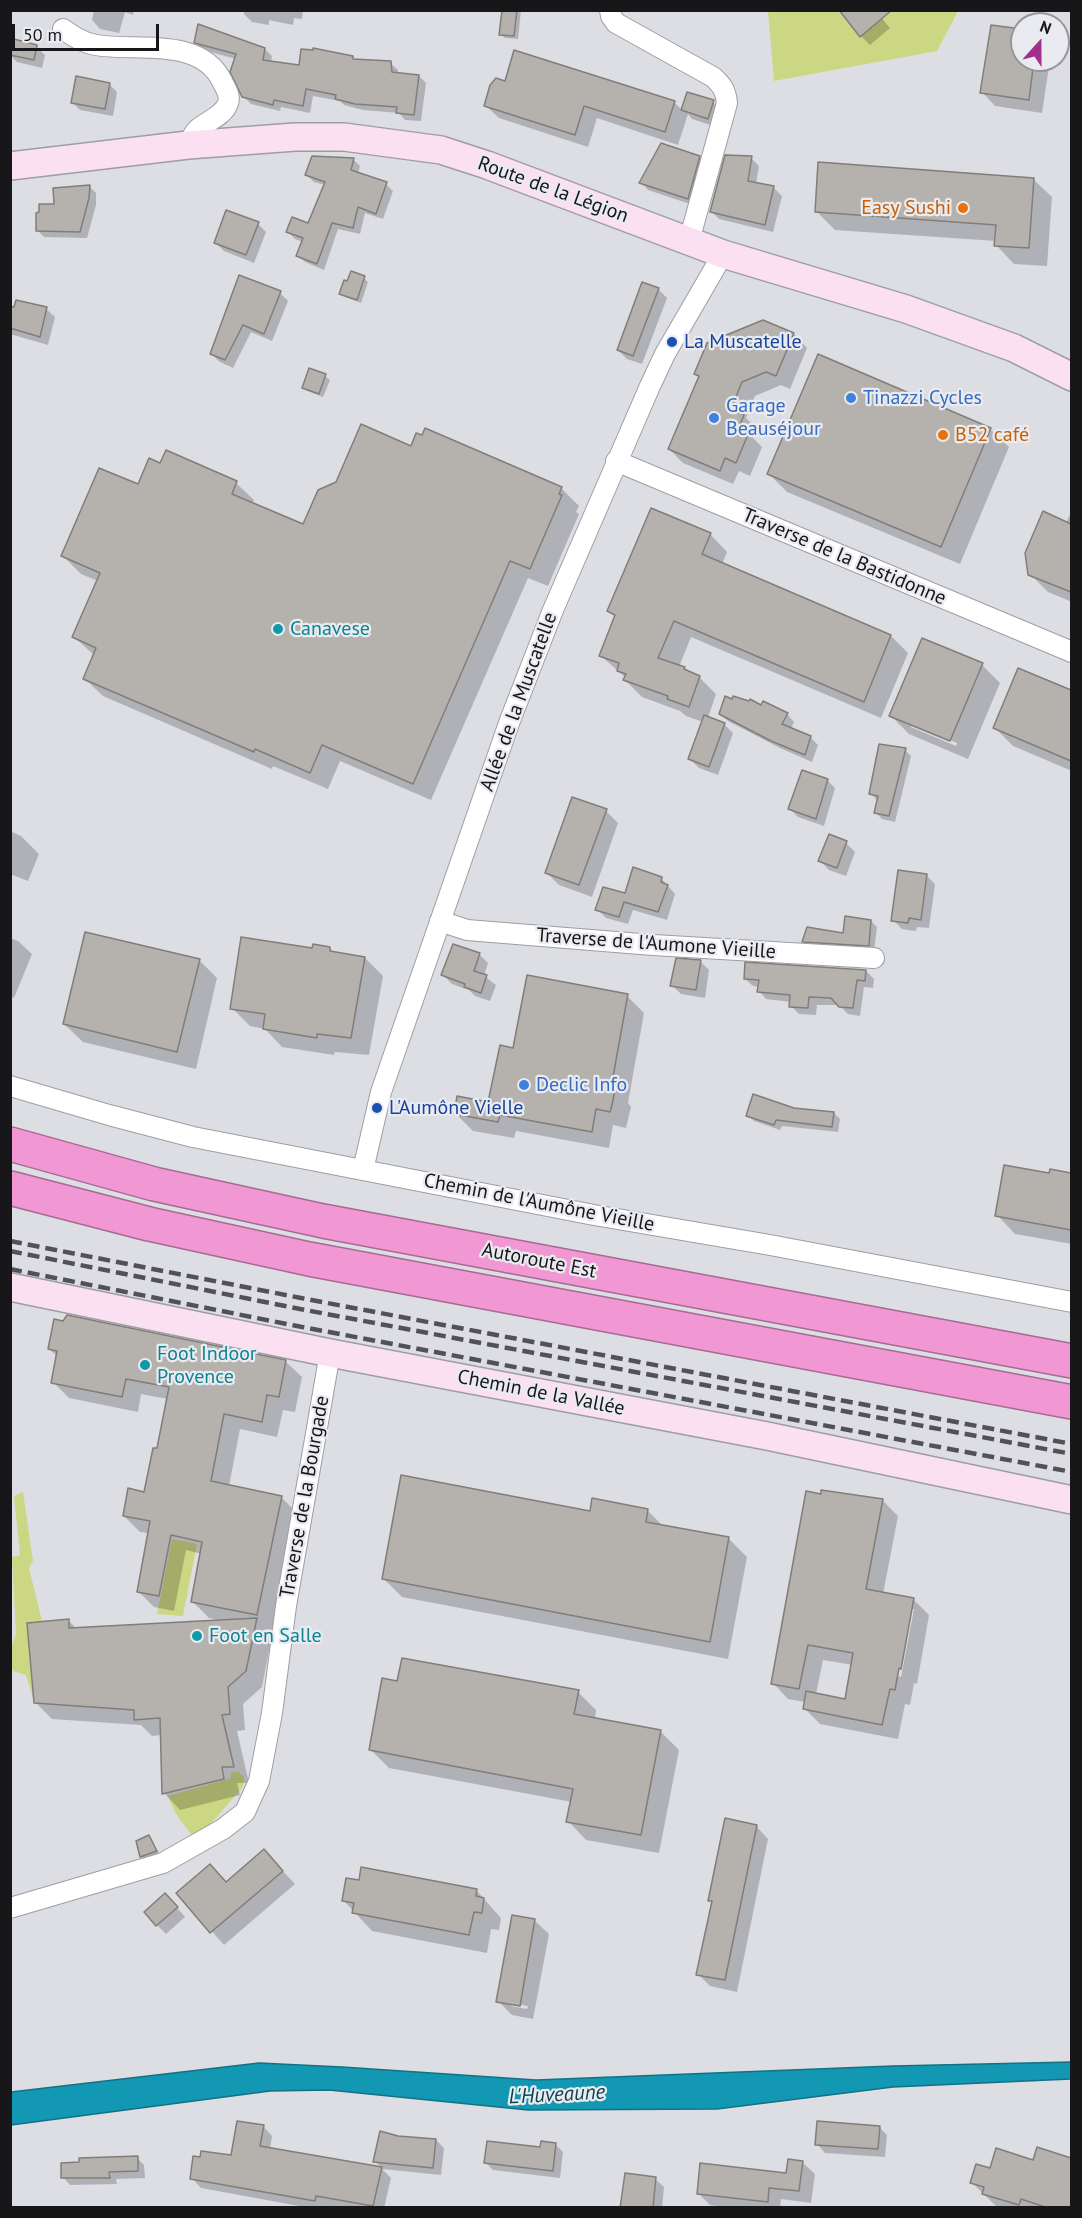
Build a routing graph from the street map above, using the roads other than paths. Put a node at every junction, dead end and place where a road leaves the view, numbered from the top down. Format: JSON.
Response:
{"nodes":[{"id":1,"x":610,"y":10,"type":"edge"},
{"id":2,"x":63,"y":29,"type":"dead end"},
{"id":3,"x":188,"y":145,"type":"junction"},
{"id":4,"x":10,"y":166,"type":"edge"},
{"id":5,"x":689,"y":241,"type":"junction"},
{"id":6,"x":723,"y":254,"type":"junction"},
{"id":7,"x":1071,"y":377,"type":"edge"},
{"id":8,"x":616,"y":461,"type":"junction"},
{"id":9,"x":1071,"y":652,"type":"edge"},
{"id":10,"x":440,"y":921,"type":"junction"},
{"id":11,"x":874,"y":958,"type":"dead end"},
{"id":12,"x":10,"y":1086,"type":"edge"},
{"id":13,"x":10,"y":1144,"type":"edge"},
{"id":14,"x":363,"y":1170,"type":"junction"},
{"id":15,"x":10,"y":1188,"type":"edge"},
{"id":16,"x":10,"y":1287,"type":"edge"},
{"id":17,"x":1071,"y":1302,"type":"edge"},
{"id":18,"x":330,"y":1353,"type":"junction"},
{"id":19,"x":1071,"y":1360,"type":"edge"},
{"id":20,"x":1071,"y":1402,"type":"edge"},
{"id":21,"x":1071,"y":1500,"type":"edge"},
{"id":22,"x":10,"y":1908,"type":"edge"}],
"edges":[{"from":1,"to":5,"type":"street"},
{"from":2,"to":3,"type":"street"},
{"from":3,"to":4,"type":"main road","name":"Route de la Légion"},
{"from":3,"to":5,"type":"main road","name":"Route de la Légion"},
{"from":5,"to":6,"type":"main road","name":"Route de la Légion"},
{"from":6,"to":7,"type":"main road","name":"Route de la Légion"},
{"from":6,"to":8,"type":"street","name":"Allée de la Muscatelle"},
{"from":8,"to":9,"type":"street","name":"Traverse de la Bastidonne"},
{"from":8,"to":10,"type":"street","name":"Allée de la Muscatelle"},
{"from":10,"to":11,"type":"street","name":"Traverse de l'Aumone Vieille"},
{"from":10,"to":14,"type":"street","name":"Allée de la Muscatelle"},
{"from":12,"to":14,"type":"street","name":"Chemin de l'Aumône Vieille"},
{"from":13,"to":19,"type":"highway","name":"Autoroute Est"},
{"from":14,"to":17,"type":"street","name":"Chemin de l'Aumône Vieille"},
{"from":15,"to":20,"type":"highway","name":"Autoroute Est"},
{"from":16,"to":18,"type":"main road","name":"Chemin de la Vallée"},
{"from":18,"to":21,"type":"main road","name":"Chemin de la Vallée"},
{"from":18,"to":22,"type":"street","name":"Traverse de la Bourgade"}]}
